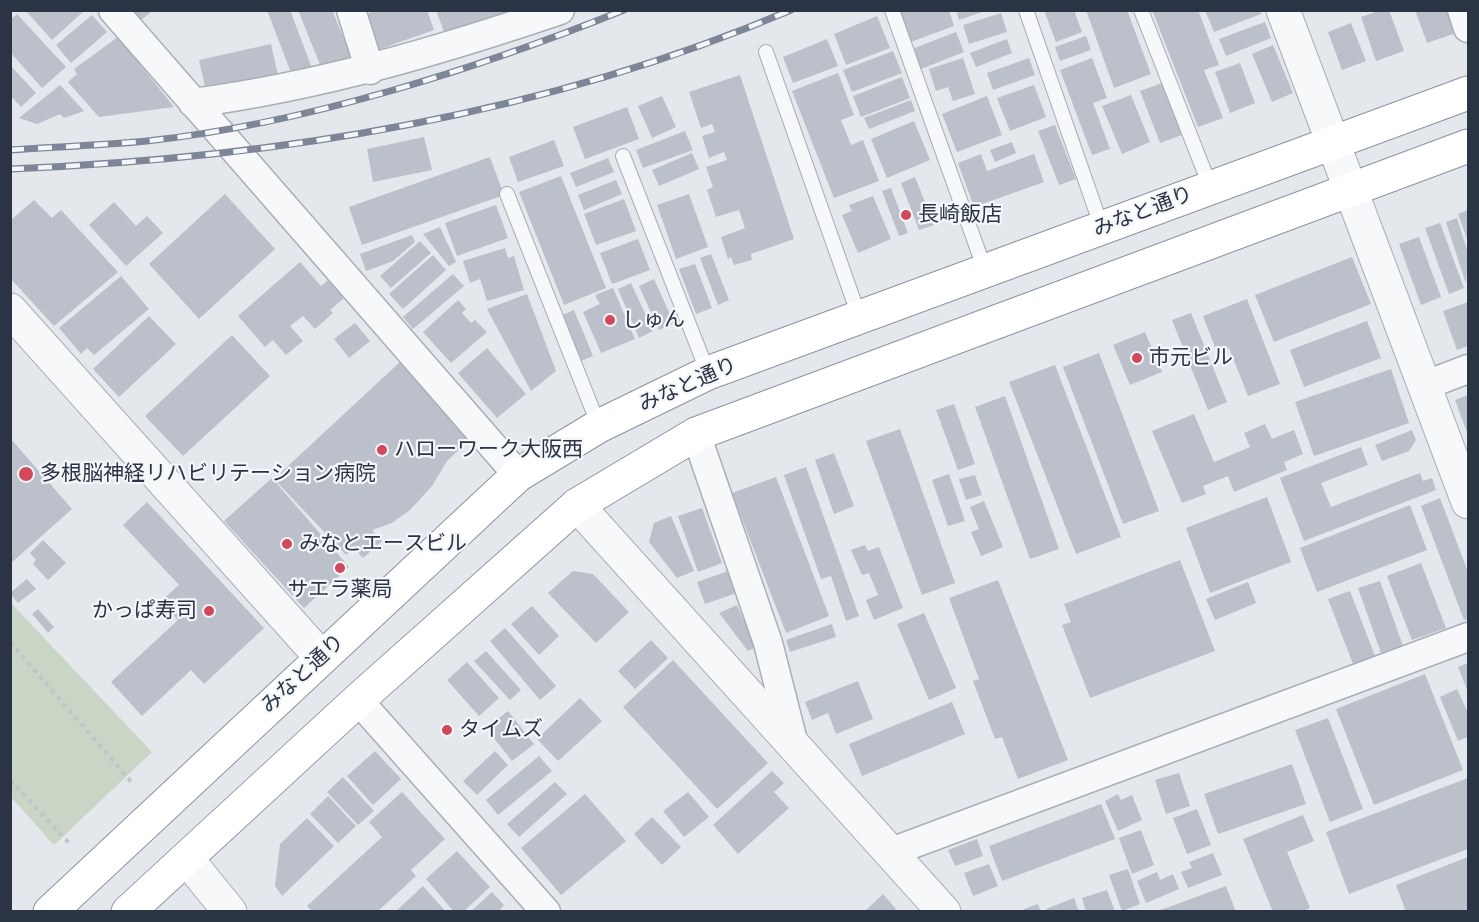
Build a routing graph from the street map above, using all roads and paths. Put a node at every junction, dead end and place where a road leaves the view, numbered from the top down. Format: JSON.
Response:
{"nodes":[{"id":1,"x":113,"y":10,"type":"edge"},
{"id":2,"x":351,"y":10,"type":"edge"},
{"id":3,"x":560,"y":10,"type":"edge"},
{"id":4,"x":892,"y":10,"type":"edge"},
{"id":5,"x":1026,"y":10,"type":"edge"},
{"id":6,"x":1141,"y":10,"type":"edge"},
{"id":7,"x":1283,"y":10,"type":"edge"},
{"id":8,"x":1462,"y":10,"type":"edge"},
{"id":9,"x":1468,"y":28,"type":"edge"},
{"id":10,"x":766,"y":52,"type":"dead end"},
{"id":11,"x":370,"y":70,"type":"junction"},
{"id":12,"x":1468,"y":93,"type":"edge"},
{"id":13,"x":193,"y":103,"type":"junction"},
{"id":14,"x":1334,"y":140,"type":"junction"},
{"id":15,"x":1468,"y":146,"type":"edge"},
{"id":16,"x":623,"y":156,"type":"dead end"},
{"id":17,"x":1210,"y":186,"type":"junction"},
{"id":18,"x":1352,"y":188,"type":"junction"},
{"id":19,"x":507,"y":194,"type":"dead end"},
{"id":20,"x":1102,"y":228,"type":"junction"},
{"id":21,"x":985,"y":270,"type":"junction"},
{"id":22,"x":10,"y":310,"type":"edge"},
{"id":23,"x":860,"y":316,"type":"junction"},
{"id":24,"x":1468,"y":369,"type":"edge"},
{"id":25,"x":708,"y":373,"type":"junction"},
{"id":26,"x":1426,"y":385,"type":"junction"},
{"id":27,"x":598,"y":426,"type":"junction"},
{"id":28,"x":696,"y":434,"type":"junction"},
{"id":29,"x":518,"y":475,"type":"junction"},
{"id":30,"x":1468,"y":502,"type":"edge"},
{"id":31,"x":577,"y":505,"type":"junction"},
{"id":32,"x":1468,"y":637,"type":"edge"},
{"id":33,"x":10,"y":642,"type":"edge"},
{"id":34,"x":321,"y":657,"type":"junction"},
{"id":35,"x":358,"y":700,"type":"junction"},
{"id":36,"x":794,"y":745,"type":"junction"},
{"id":37,"x":10,"y":780,"type":"edge"},
{"id":38,"x":134,"y":785,"type":"dead end"},
{"id":39,"x":71,"y":844,"type":"dead end"},
{"id":40,"x":891,"y":852,"type":"junction"},
{"id":41,"x":187,"y":859,"type":"junction"},
{"id":42,"x":139,"y":908,"type":"edge"},
{"id":43,"x":50,"y":912,"type":"edge"},
{"id":44,"x":230,"y":912,"type":"edge"},
{"id":45,"x":546,"y":912,"type":"edge"},
{"id":46,"x":944,"y":912,"type":"edge"}],
"edges":[{"from":1,"to":13,"type":"street"},
{"from":2,"to":11,"type":"street"},
{"from":3,"to":11,"type":"street"},
{"from":4,"to":21,"type":"lane"},
{"from":5,"to":20,"type":"lane"},
{"from":6,"to":17,"type":"lane"},
{"from":7,"to":14,"type":"street"},
{"from":8,"to":9,"type":"street"},
{"from":10,"to":23,"type":"lane"},
{"from":11,"to":13,"type":"street"},
{"from":12,"to":14,"type":"highway","name":"みなと通り"},
{"from":13,"to":29,"type":"street"},
{"from":14,"to":17,"type":"highway","name":"みなと通り"},
{"from":14,"to":18,"type":"street"},
{"from":15,"to":18,"type":"highway"},
{"from":16,"to":25,"type":"lane"},
{"from":17,"to":20,"type":"highway","name":"みなと通り"},
{"from":18,"to":26,"type":"street"},
{"from":18,"to":28,"type":"highway"},
{"from":19,"to":27,"type":"lane"},
{"from":20,"to":21,"type":"highway","name":"みなと通り"},
{"from":21,"to":23,"type":"highway","name":"みなと通り"},
{"from":22,"to":34,"type":"street"},
{"from":23,"to":25,"type":"highway","name":"みなと通り"},
{"from":24,"to":26,"type":"street"},
{"from":25,"to":27,"type":"highway","name":"みなと通り"},
{"from":26,"to":30,"type":"street"},
{"from":27,"to":29,"type":"highway","name":"みなと通り"},
{"from":28,"to":31,"type":"highway"},
{"from":28,"to":36,"type":"street"},
{"from":29,"to":34,"type":"highway","name":"みなと通り"},
{"from":31,"to":35,"type":"highway"},
{"from":31,"to":36,"type":"street"},
{"from":32,"to":40,"type":"street"},
{"from":33,"to":38,"type":"path"},
{"from":34,"to":43,"type":"highway","name":"みなと通り"},
{"from":35,"to":41,"type":"highway"},
{"from":35,"to":45,"type":"street"},
{"from":36,"to":40,"type":"street"},
{"from":37,"to":39,"type":"path"},
{"from":40,"to":46,"type":"street"},
{"from":41,"to":42,"type":"highway"},
{"from":41,"to":44,"type":"street"}]}
